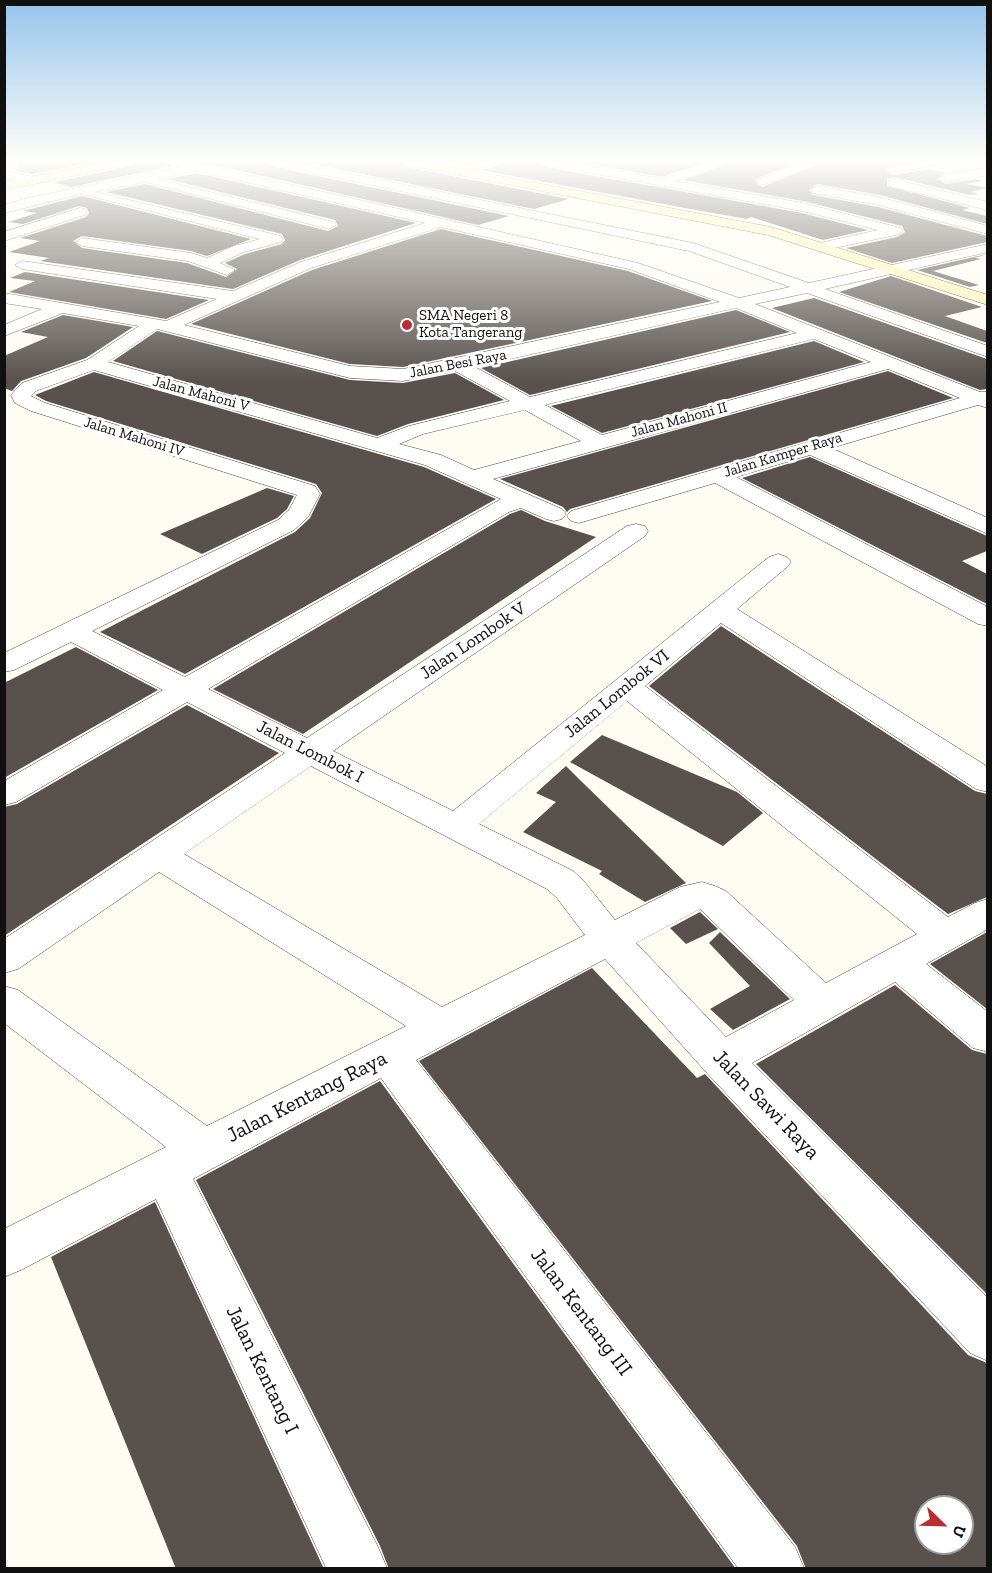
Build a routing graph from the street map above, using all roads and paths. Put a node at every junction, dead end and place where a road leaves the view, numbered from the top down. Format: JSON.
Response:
{"nodes":[{"id":1,"x":101,"y":235,"type":"edge"},
{"id":2,"x":213,"y":235,"type":"edge"},
{"id":3,"x":283,"y":235,"type":"edge"},
{"id":4,"x":400,"y":235,"type":"edge"},
{"id":5,"x":502,"y":235,"type":"edge"},
{"id":6,"x":636,"y":235,"type":"edge"},
{"id":7,"x":784,"y":235,"type":"edge"},
{"id":8,"x":879,"y":235,"type":"edge"},
{"id":9,"x":286,"y":236,"type":"joint"},
{"id":10,"x":820,"y":247,"type":"junction"},
{"id":11,"x":987,"y":248,"type":"edge"},
{"id":12,"x":239,"y":249,"type":"junction"},
{"id":13,"x":968,"y":252,"type":"junction"},
{"id":14,"x":52,"y":253,"type":"dead end"},
{"id":15,"x":987,"y":258,"type":"edge"},
{"id":16,"x":207,"y":262,"type":"junction"},
{"id":17,"x":21,"y":264,"type":"junction"},
{"id":18,"x":890,"y":269,"type":"junction"},
{"id":19,"x":4,"y":271,"type":"edge"},
{"id":20,"x":806,"y":287,"type":"junction"},
{"id":21,"x":208,"y":292,"type":"junction"},
{"id":22,"x":232,"y":296,"type":"junction"},
{"id":23,"x":4,"y":298,"type":"edge"},
{"id":24,"x":987,"y":300,"type":"edge"},
{"id":25,"x":737,"y":303,"type":"junction"},
{"id":26,"x":63,"y":308,"type":"junction"},
{"id":27,"x":153,"y":324,"type":"junction"},
{"id":28,"x":4,"y":331,"type":"edge"},
{"id":29,"x":106,"y":334,"type":"dead end"},
{"id":30,"x":814,"y":334,"type":"junction"},
{"id":31,"x":987,"y":352,"type":"edge"},
{"id":32,"x":45,"y":362,"type":"dead end"},
{"id":33,"x":889,"y":363,"type":"junction"},
{"id":34,"x":93,"y":364,"type":"junction"},
{"id":35,"x":458,"y":365,"type":"junction"},
{"id":36,"x":15,"y":376,"type":"dead end"},
{"id":37,"x":984,"y":398,"type":"edge"},
{"id":38,"x":529,"y":403,"type":"junction"},
{"id":39,"x":598,"y":442,"type":"junction"},
{"id":40,"x":379,"y":444,"type":"junction"},
{"id":41,"x":810,"y":447,"type":"junction"},
{"id":42,"x":716,"y":475,"type":"junction"},
{"id":43,"x":470,"y":478,"type":"junction"},
{"id":44,"x":511,"y":503,"type":"junction"},
{"id":45,"x":554,"y":514,"type":"dead end"},
{"id":46,"x":579,"y":516,"type":"dead end"},
{"id":47,"x":987,"y":527,"type":"edge"},
{"id":48,"x":636,"y":531,"type":"dead end"},
{"id":49,"x":778,"y":562,"type":"dead end"},
{"id":50,"x":720,"y":610,"type":"junction"},
{"id":51,"x":987,"y":618,"type":"edge"},
{"id":52,"x":72,"y":631,"type":"junction"},
{"id":53,"x":4,"y":664,"type":"edge"},
{"id":54,"x":627,"y":686,"type":"junction"},
{"id":55,"x":186,"y":689,"type":"junction"},
{"id":56,"x":310,"y":752,"type":"junction"},
{"id":57,"x":987,"y":782,"type":"edge"},
{"id":58,"x":4,"y":795,"type":"edge"},
{"id":59,"x":456,"y":826,"type":"junction"},
{"id":60,"x":158,"y":855,"type":"junction"},
{"id":61,"x":548,"y":873,"type":"joint"},
{"id":62,"x":987,"y":912,"type":"edge"},
{"id":63,"x":946,"y":936,"type":"junction"},
{"id":64,"x":610,"y":940,"type":"junction"},
{"id":65,"x":4,"y":960,"type":"edge"},
{"id":66,"x":898,"y":963,"type":"junction"},
{"id":67,"x":4,"y":1001,"type":"edge"},
{"id":68,"x":822,"y":1003,"type":"junction"},
{"id":69,"x":441,"y":1027,"type":"junction"},
{"id":70,"x":987,"y":1036,"type":"edge"},
{"id":71,"x":388,"y":1055,"type":"junction"},
{"id":72,"x":721,"y":1060,"type":"junction"},
{"id":73,"x":185,"y":1161,"type":"junction"},
{"id":74,"x":4,"y":1254,"type":"edge"},
{"id":75,"x":987,"y":1335,"type":"edge"},
{"id":76,"x":357,"y":1569,"type":"edge"},
{"id":77,"x":774,"y":1569,"type":"edge"}],
"edges":[{"from":1,"to":16,"type":"street"},
{"from":2,"to":12,"type":"street"},
{"from":3,"to":9,"type":"street"},
{"from":4,"to":22,"type":"street"},
{"from":5,"to":25,"type":"street"},
{"from":6,"to":20,"type":"street"},
{"from":7,"to":10,"type":"street"},
{"from":8,"to":10,"type":"street"},
{"from":9,"to":12,"type":"street"},
{"from":10,"to":18,"type":"street"},
{"from":11,"to":13,"type":"street","name":"Jalan Besi Raya"},
{"from":12,"to":16,"type":"street"},
{"from":13,"to":15,"type":"street"},
{"from":13,"to":18,"type":"street","name":"Jalan Besi Raya"},
{"from":14,"to":17,"type":"street"},
{"from":16,"to":21,"type":"street"},
{"from":17,"to":19,"type":"street"},
{"from":17,"to":21,"type":"street"},
{"from":18,"to":20,"type":"street","name":"Jalan Besi Raya"},
{"from":18,"to":24,"type":"street"},
{"from":20,"to":25,"type":"street","name":"Jalan Besi Raya"},
{"from":20,"to":31,"type":"street"},
{"from":21,"to":22,"type":"street"},
{"from":22,"to":27,"type":"street"},
{"from":23,"to":26,"type":"street","name":"Jalan Besi Raya"},
{"from":25,"to":30,"type":"street"},
{"from":25,"to":35,"type":"street","name":"Jalan Besi Raya"},
{"from":26,"to":27,"type":"street","name":"Jalan Besi Raya"},
{"from":26,"to":28,"type":"street"},
{"from":27,"to":29,"type":"street"},
{"from":27,"to":34,"type":"street"},
{"from":27,"to":35,"type":"street","name":"Jalan Besi Raya"},
{"from":30,"to":33,"type":"street"},
{"from":30,"to":38,"type":"street"},
{"from":32,"to":36,"type":"street"},
{"from":33,"to":37,"type":"street"},
{"from":33,"to":39,"type":"street","name":"Jalan Mahoni II"},
{"from":34,"to":40,"type":"street","name":"Jalan Mahoni V"},
{"from":34,"to":52,"type":"street","name":"Jalan Mahoni IV"},
{"from":35,"to":38,"type":"street"},
{"from":37,"to":41,"type":"street","name":"Jalan Kamper Raya"},
{"from":38,"to":39,"type":"street"},
{"from":38,"to":40,"type":"street"},
{"from":39,"to":43,"type":"street","name":"Jalan Mahoni II"},
{"from":40,"to":43,"type":"street","name":"Jalan Mahoni V"},
{"from":41,"to":42,"type":"street","name":"Jalan Kamper Raya"},
{"from":41,"to":47,"type":"street"},
{"from":42,"to":46,"type":"street","name":"Jalan Kamper Raya"},
{"from":42,"to":51,"type":"street"},
{"from":43,"to":44,"type":"street","name":"Jalan Mahoni V"},
{"from":44,"to":45,"type":"street","name":"Jalan Mahoni V"},
{"from":44,"to":55,"type":"street"},
{"from":48,"to":56,"type":"street","name":"Jalan Lombok V"},
{"from":49,"to":50,"type":"street","name":"Jalan Lombok VI"},
{"from":50,"to":54,"type":"street","name":"Jalan Lombok VI"},
{"from":50,"to":57,"type":"street"},
{"from":52,"to":53,"type":"street"},
{"from":52,"to":55,"type":"street","name":"Jalan Lombok I"},
{"from":54,"to":59,"type":"street","name":"Jalan Lombok VI"},
{"from":54,"to":63,"type":"street"},
{"from":55,"to":56,"type":"street","name":"Jalan Lombok I"},
{"from":55,"to":58,"type":"street"},
{"from":56,"to":59,"type":"street","name":"Jalan Lombok I"},
{"from":56,"to":60,"type":"street","name":"Jalan Lombok V"},
{"from":59,"to":61,"type":"street","name":"Jalan Lombok I"},
{"from":60,"to":65,"type":"street","name":"Jalan Lombok V"},
{"from":60,"to":69,"type":"street"},
{"from":61,"to":64,"type":"street","name":"Jalan Sawi Raya"},
{"from":62,"to":63,"type":"street"},
{"from":63,"to":66,"type":"street"},
{"from":64,"to":68,"type":"street","name":"Jalan Kentang Raya"},
{"from":64,"to":69,"type":"street","name":"Jalan Kentang Raya"},
{"from":64,"to":72,"type":"street","name":"Jalan Sawi Raya"},
{"from":66,"to":68,"type":"street"},
{"from":66,"to":70,"type":"street"},
{"from":67,"to":73,"type":"street"},
{"from":68,"to":72,"type":"street"},
{"from":69,"to":71,"type":"street","name":"Jalan Kentang Raya"},
{"from":71,"to":73,"type":"street","name":"Jalan Kentang Raya"},
{"from":71,"to":77,"type":"street","name":"Jalan Kentang III"},
{"from":72,"to":75,"type":"street","name":"Jalan Sawi Raya"},
{"from":73,"to":74,"type":"street","name":"Jalan Kentang Raya"},
{"from":73,"to":76,"type":"street","name":"Jalan Kentang I"}]}
